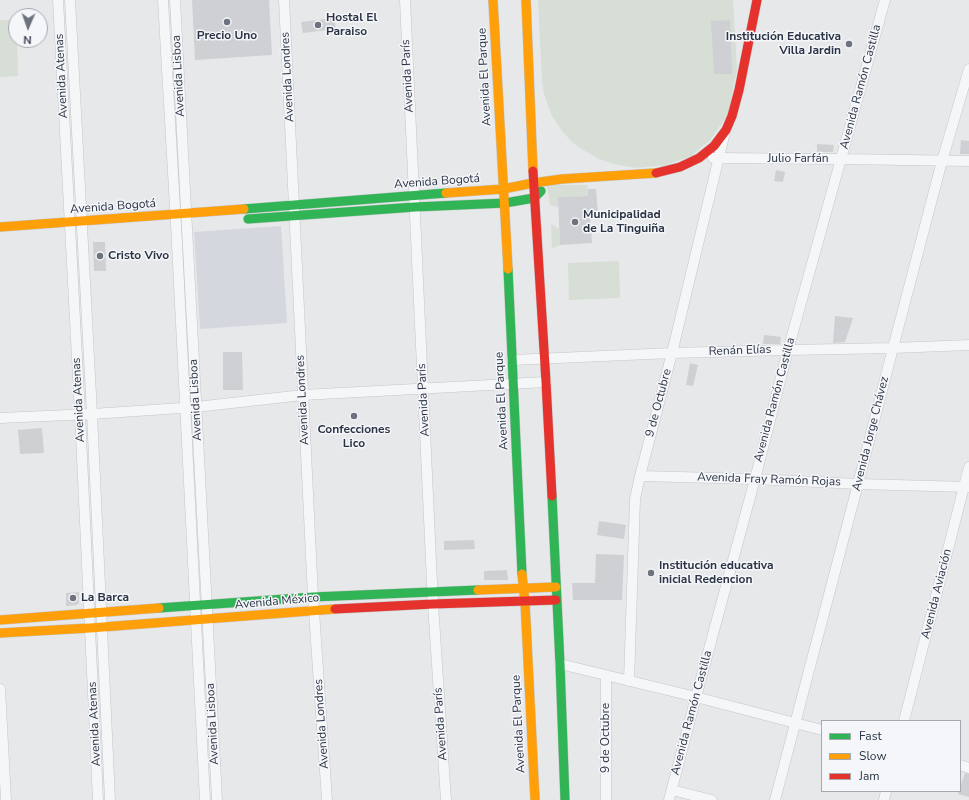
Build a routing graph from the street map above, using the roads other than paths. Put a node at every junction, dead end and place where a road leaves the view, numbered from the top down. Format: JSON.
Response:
{"nodes":[{"id":1,"x":58,"y":0,"type":"edge"},
{"id":2,"x":70,"y":0,"type":"edge"},
{"id":3,"x":163,"y":0,"type":"edge"},
{"id":4,"x":175,"y":0,"type":"edge"},
{"id":5,"x":284,"y":0,"type":"edge"},
{"id":6,"x":405,"y":0,"type":"edge"},
{"id":7,"x":493,"y":0,"type":"edge"},
{"id":8,"x":526,"y":0,"type":"edge"},
{"id":9,"x":757,"y":0,"type":"edge"},
{"id":10,"x":885,"y":0,"type":"edge"},
{"id":11,"x":969,"y":69,"type":"edge"},
{"id":12,"x":726,"y":130,"type":"junction"},
{"id":13,"x":699,"y":158,"type":"junction"},
{"id":14,"x":719,"y":158,"type":"junction"},
{"id":15,"x":841,"y":159,"type":"junction"},
{"id":16,"x":942,"y":161,"type":"junction"},
{"id":17,"x":969,"y":162,"type":"edge"},
{"id":18,"x":550,"y":181,"type":"junction"},
{"id":19,"x":532,"y":183,"type":"junction"},
{"id":20,"x":503,"y":189,"type":"junction"},
{"id":21,"x":414,"y":196,"type":"junction"},
{"id":22,"x":534,"y":198,"type":"junction"},
{"id":23,"x":501,"y":203,"type":"junction"},
{"id":24,"x":294,"y":205,"type":"junction"},
{"id":25,"x":415,"y":207,"type":"junction"},
{"id":26,"x":294,"y":215,"type":"junction"},
{"id":27,"x":241,"y":219,"type":"dead end"},
{"id":28,"x":189,"y":220,"type":"junction"},
{"id":29,"x":173,"y":221,"type":"junction"},
{"id":30,"x":0,"y":227,"type":"edge"},
{"id":31,"x":84,"y":227,"type":"junction"},
{"id":32,"x":67,"y":228,"type":"junction"},
{"id":33,"x":969,"y":345,"type":"edge"},
{"id":34,"x":893,"y":348,"type":"junction"},
{"id":35,"x":788,"y":350,"type":"junction"},
{"id":36,"x":672,"y":353,"type":"junction"},
{"id":37,"x":544,"y":358,"type":"junction"},
{"id":38,"x":512,"y":360,"type":"junction"},
{"id":39,"x":546,"y":382,"type":"junction"},
{"id":40,"x":513,"y":383,"type":"junction"},
{"id":41,"x":423,"y":388,"type":"junction"},
{"id":42,"x":303,"y":395,"type":"junction"},
{"id":43,"x":196,"y":407,"type":"junction"},
{"id":44,"x":186,"y":408,"type":"junction"},
{"id":45,"x":80,"y":414,"type":"junction"},
{"id":46,"x":92,"y":414,"type":"junction"},
{"id":47,"x":0,"y":418,"type":"edge"},
{"id":48,"x":969,"y":467,"type":"edge"},
{"id":49,"x":640,"y":476,"type":"junction"},
{"id":50,"x":755,"y":479,"type":"junction"},
{"id":51,"x":858,"y":484,"type":"junction"},
{"id":52,"x":966,"y":487,"type":"edge"},
{"id":53,"x":523,"y":587,"type":"junction"},
{"id":54,"x":556,"y":587,"type":"junction"},
{"id":55,"x":432,"y":591,"type":"junction"},
{"id":56,"x":313,"y":597,"type":"junction"},
{"id":57,"x":556,"y":600,"type":"junction"},
{"id":58,"x":525,"y":602,"type":"junction"},
{"id":59,"x":433,"y":604,"type":"junction"},
{"id":60,"x":195,"y":606,"type":"junction"},
{"id":61,"x":207,"y":606,"type":"junction"},
{"id":62,"x":314,"y":610,"type":"junction"},
{"id":63,"x":101,"y":612,"type":"junction"},
{"id":64,"x":89,"y":613,"type":"junction"},
{"id":65,"x":208,"y":619,"type":"junction"},
{"id":66,"x":0,"y":620,"type":"edge"},
{"id":67,"x":196,"y":620,"type":"junction"},
{"id":68,"x":102,"y":627,"type":"junction"},
{"id":69,"x":90,"y":628,"type":"junction"},
{"id":70,"x":0,"y":633,"type":"edge"},
{"id":71,"x":560,"y":664,"type":"junction"},
{"id":72,"x":606,"y":676,"type":"junction"},
{"id":73,"x":629,"y":681,"type":"junction"},
{"id":74,"x":0,"y":689,"type":"edge"},
{"id":75,"x":696,"y":697,"type":"junction"},
{"id":76,"x":904,"y":720,"type":"edge"},
{"id":77,"x":796,"y":723,"type":"junction"},
{"id":78,"x":821,"y":730,"type":"edge"},
{"id":79,"x":672,"y":790,"type":"junction"},
{"id":80,"x":6,"y":800,"type":"edge"},
{"id":81,"x":98,"y":800,"type":"edge"},
{"id":82,"x":110,"y":800,"type":"edge"},
{"id":83,"x":205,"y":800,"type":"edge"},
{"id":84,"x":218,"y":800,"type":"edge"},
{"id":85,"x":327,"y":800,"type":"edge"},
{"id":86,"x":446,"y":800,"type":"edge"},
{"id":87,"x":535,"y":800,"type":"edge"},
{"id":88,"x":565,"y":800,"type":"edge"},
{"id":89,"x":606,"y":800,"type":"edge"},
{"id":90,"x":669,"y":800,"type":"edge"},
{"id":91,"x":712,"y":800,"type":"edge"},
{"id":92,"x":775,"y":800,"type":"edge"}],
"edges":[{"from":1,"to":32,"type":"street","name":"Avenida Atenas"},
{"from":2,"to":31,"type":"street","name":"Avenida Atenas"},
{"from":3,"to":29,"type":"street","name":"Avenida Lisboa"},
{"from":4,"to":28,"type":"street","name":"Avenida Lisboa"},
{"from":5,"to":24,"type":"street","name":"Avenida Londres"},
{"from":6,"to":21,"type":"street","name":"Avenida París"},
{"from":7,"to":20,"type":"street","name":"Avenida El Parque"},
{"from":8,"to":19,"type":"street"},
{"from":9,"to":12,"type":"street","name":"Avenida Bogotá"},
{"from":10,"to":15,"type":"street","name":"Avenida Ramón Castilla"},
{"from":11,"to":16,"type":"street","name":"Avenida Jorge Chávez"},
{"from":12,"to":13,"type":"street","name":"Avenida Bogotá"},
{"from":12,"to":14,"type":"street","name":"9 de Octubre"},
{"from":13,"to":14,"type":"street","name":"Julio Farfán"},
{"from":13,"to":18,"type":"street","name":"Avenida Bogotá"},
{"from":14,"to":15,"type":"street","name":"Julio Farfán"},
{"from":14,"to":36,"type":"street","name":"9 de Octubre"},
{"from":15,"to":16,"type":"street","name":"Julio Farfán"},
{"from":15,"to":35,"type":"street","name":"Avenida Ramón Castilla"},
{"from":16,"to":17,"type":"street","name":"Julio Farfán"},
{"from":16,"to":34,"type":"street","name":"Avenida Jorge Chávez"},
{"from":18,"to":19,"type":"street","name":"Avenida Bogotá"},
{"from":18,"to":22,"type":"street"},
{"from":19,"to":20,"type":"street","name":"Avenida Bogotá"},
{"from":19,"to":22,"type":"street"},
{"from":20,"to":21,"type":"street","name":"Avenida Bogotá"},
{"from":20,"to":23,"type":"street","name":"Avenida El Parque"},
{"from":21,"to":24,"type":"street","name":"Avenida Bogotá"},
{"from":21,"to":25,"type":"street","name":"Avenida París"},
{"from":22,"to":23,"type":"street","name":"Avenida Bogotá"},
{"from":22,"to":37,"type":"street"},
{"from":23,"to":25,"type":"street","name":"Avenida Bogotá"},
{"from":23,"to":38,"type":"street","name":"Avenida El Parque"},
{"from":24,"to":26,"type":"street","name":"Avenida Londres"},
{"from":24,"to":28,"type":"street","name":"Avenida Bogotá"},
{"from":25,"to":26,"type":"street","name":"Avenida Bogotá"},
{"from":25,"to":41,"type":"street","name":"Avenida París"},
{"from":26,"to":27,"type":"street","name":"Avenida Bogotá"},
{"from":26,"to":42,"type":"street","name":"Avenida Londres"},
{"from":28,"to":29,"type":"street","name":"Avenida Bogotá"},
{"from":28,"to":43,"type":"street","name":"Avenida Lisboa"},
{"from":29,"to":31,"type":"street","name":"Avenida Bogotá"},
{"from":29,"to":44,"type":"street","name":"Avenida Lisboa"},
{"from":30,"to":32,"type":"street","name":"Avenida Bogotá"},
{"from":31,"to":32,"type":"street","name":"Avenida Bogotá"},
{"from":31,"to":46,"type":"street","name":"Avenida Atenas"},
{"from":32,"to":45,"type":"street","name":"Avenida Atenas"},
{"from":33,"to":34,"type":"street","name":"Renán Elías"},
{"from":34,"to":35,"type":"street","name":"Renán Elías"},
{"from":34,"to":51,"type":"street","name":"Avenida Jorge Chávez"},
{"from":35,"to":36,"type":"street","name":"Renán Elías"},
{"from":35,"to":50,"type":"street","name":"Avenida Ramón Castilla"},
{"from":36,"to":37,"type":"street","name":"Renán Elías"},
{"from":36,"to":49,"type":"street","name":"9 de Octubre"},
{"from":37,"to":38,"type":"street","name":"Renán Elías"},
{"from":37,"to":39,"type":"street"},
{"from":38,"to":40,"type":"street","name":"Avenida El Parque"},
{"from":39,"to":40,"type":"street"},
{"from":39,"to":54,"type":"street"},
{"from":40,"to":41,"type":"street"},
{"from":40,"to":53,"type":"street","name":"Avenida El Parque"},
{"from":41,"to":42,"type":"street"},
{"from":41,"to":55,"type":"street","name":"Avenida París"},
{"from":42,"to":43,"type":"street"},
{"from":42,"to":56,"type":"street","name":"Avenida Londres"},
{"from":43,"to":44,"type":"street"},
{"from":43,"to":61,"type":"street","name":"Avenida Lisboa"},
{"from":44,"to":46,"type":"street"},
{"from":44,"to":60,"type":"street","name":"Avenida Lisboa"},
{"from":45,"to":46,"type":"street"},
{"from":45,"to":47,"type":"street"},
{"from":45,"to":64,"type":"street","name":"Avenida Atenas"},
{"from":46,"to":63,"type":"street","name":"Avenida Atenas"},
{"from":48,"to":52,"type":"street","name":"Avenida Aviación"},
{"from":49,"to":50,"type":"street","name":"Avenida Fray Ramón Rojas"},
{"from":49,"to":73,"type":"street","name":"9 de Octubre"},
{"from":50,"to":51,"type":"street","name":"Avenida Fray Ramón Rojas"},
{"from":50,"to":75,"type":"street","name":"Avenida Ramón Castilla"},
{"from":51,"to":52,"type":"street","name":"Avenida Fray Ramón Rojas"},
{"from":51,"to":77,"type":"street","name":"Avenida Jorge Chávez"},
{"from":52,"to":76,"type":"street","name":"Avenida Aviación"},
{"from":53,"to":54,"type":"street","name":"Avenida México"},
{"from":53,"to":55,"type":"street","name":"Avenida México"},
{"from":53,"to":58,"type":"street","name":"Avenida El Parque"},
{"from":54,"to":57,"type":"street"},
{"from":55,"to":56,"type":"street","name":"Avenida México"},
{"from":55,"to":59,"type":"street","name":"Avenida París"},
{"from":56,"to":61,"type":"street","name":"Avenida México"},
{"from":56,"to":62,"type":"street","name":"Avenida Londres"},
{"from":57,"to":58,"type":"street","name":"Avenida México"},
{"from":57,"to":71,"type":"street"},
{"from":58,"to":59,"type":"street","name":"Avenida México"},
{"from":58,"to":87,"type":"street","name":"Avenida El Parque"},
{"from":59,"to":62,"type":"street","name":"Avenida México"},
{"from":59,"to":86,"type":"street","name":"Avenida París"},
{"from":60,"to":61,"type":"street","name":"Avenida México"},
{"from":60,"to":63,"type":"street","name":"Avenida México"},
{"from":60,"to":67,"type":"street","name":"Avenida Lisboa"},
{"from":61,"to":65,"type":"street","name":"Avenida Lisboa"},
{"from":62,"to":65,"type":"street","name":"Avenida México"},
{"from":62,"to":85,"type":"street","name":"Avenida Londres"},
{"from":63,"to":64,"type":"street","name":"Avenida México"},
{"from":63,"to":68,"type":"street","name":"Avenida Atenas"},
{"from":64,"to":66,"type":"street","name":"Avenida México"},
{"from":64,"to":69,"type":"street","name":"Avenida Atenas"},
{"from":65,"to":67,"type":"street","name":"Avenida México"},
{"from":65,"to":84,"type":"street","name":"Avenida Lisboa"},
{"from":67,"to":68,"type":"street","name":"Avenida México"},
{"from":67,"to":83,"type":"street","name":"Avenida Lisboa"},
{"from":68,"to":69,"type":"street","name":"Avenida México"},
{"from":68,"to":82,"type":"street","name":"Avenida Atenas"},
{"from":69,"to":70,"type":"street","name":"Avenida México"},
{"from":69,"to":81,"type":"street","name":"Avenida Atenas"},
{"from":71,"to":72,"type":"street"},
{"from":71,"to":88,"type":"street"},
{"from":72,"to":73,"type":"street"},
{"from":72,"to":89,"type":"street","name":"9 de Octubre"},
{"from":73,"to":75,"type":"street"},
{"from":74,"to":80,"type":"street"},
{"from":75,"to":77,"type":"street"},
{"from":75,"to":79,"type":"street","name":"Avenida Ramón Castilla"},
{"from":77,"to":78,"type":"street"},
{"from":77,"to":92,"type":"street","name":"Avenida Jorge Chávez"},
{"from":79,"to":90,"type":"street","name":"Avenida Ramón Castilla"},
{"from":79,"to":91,"type":"street"}]}
